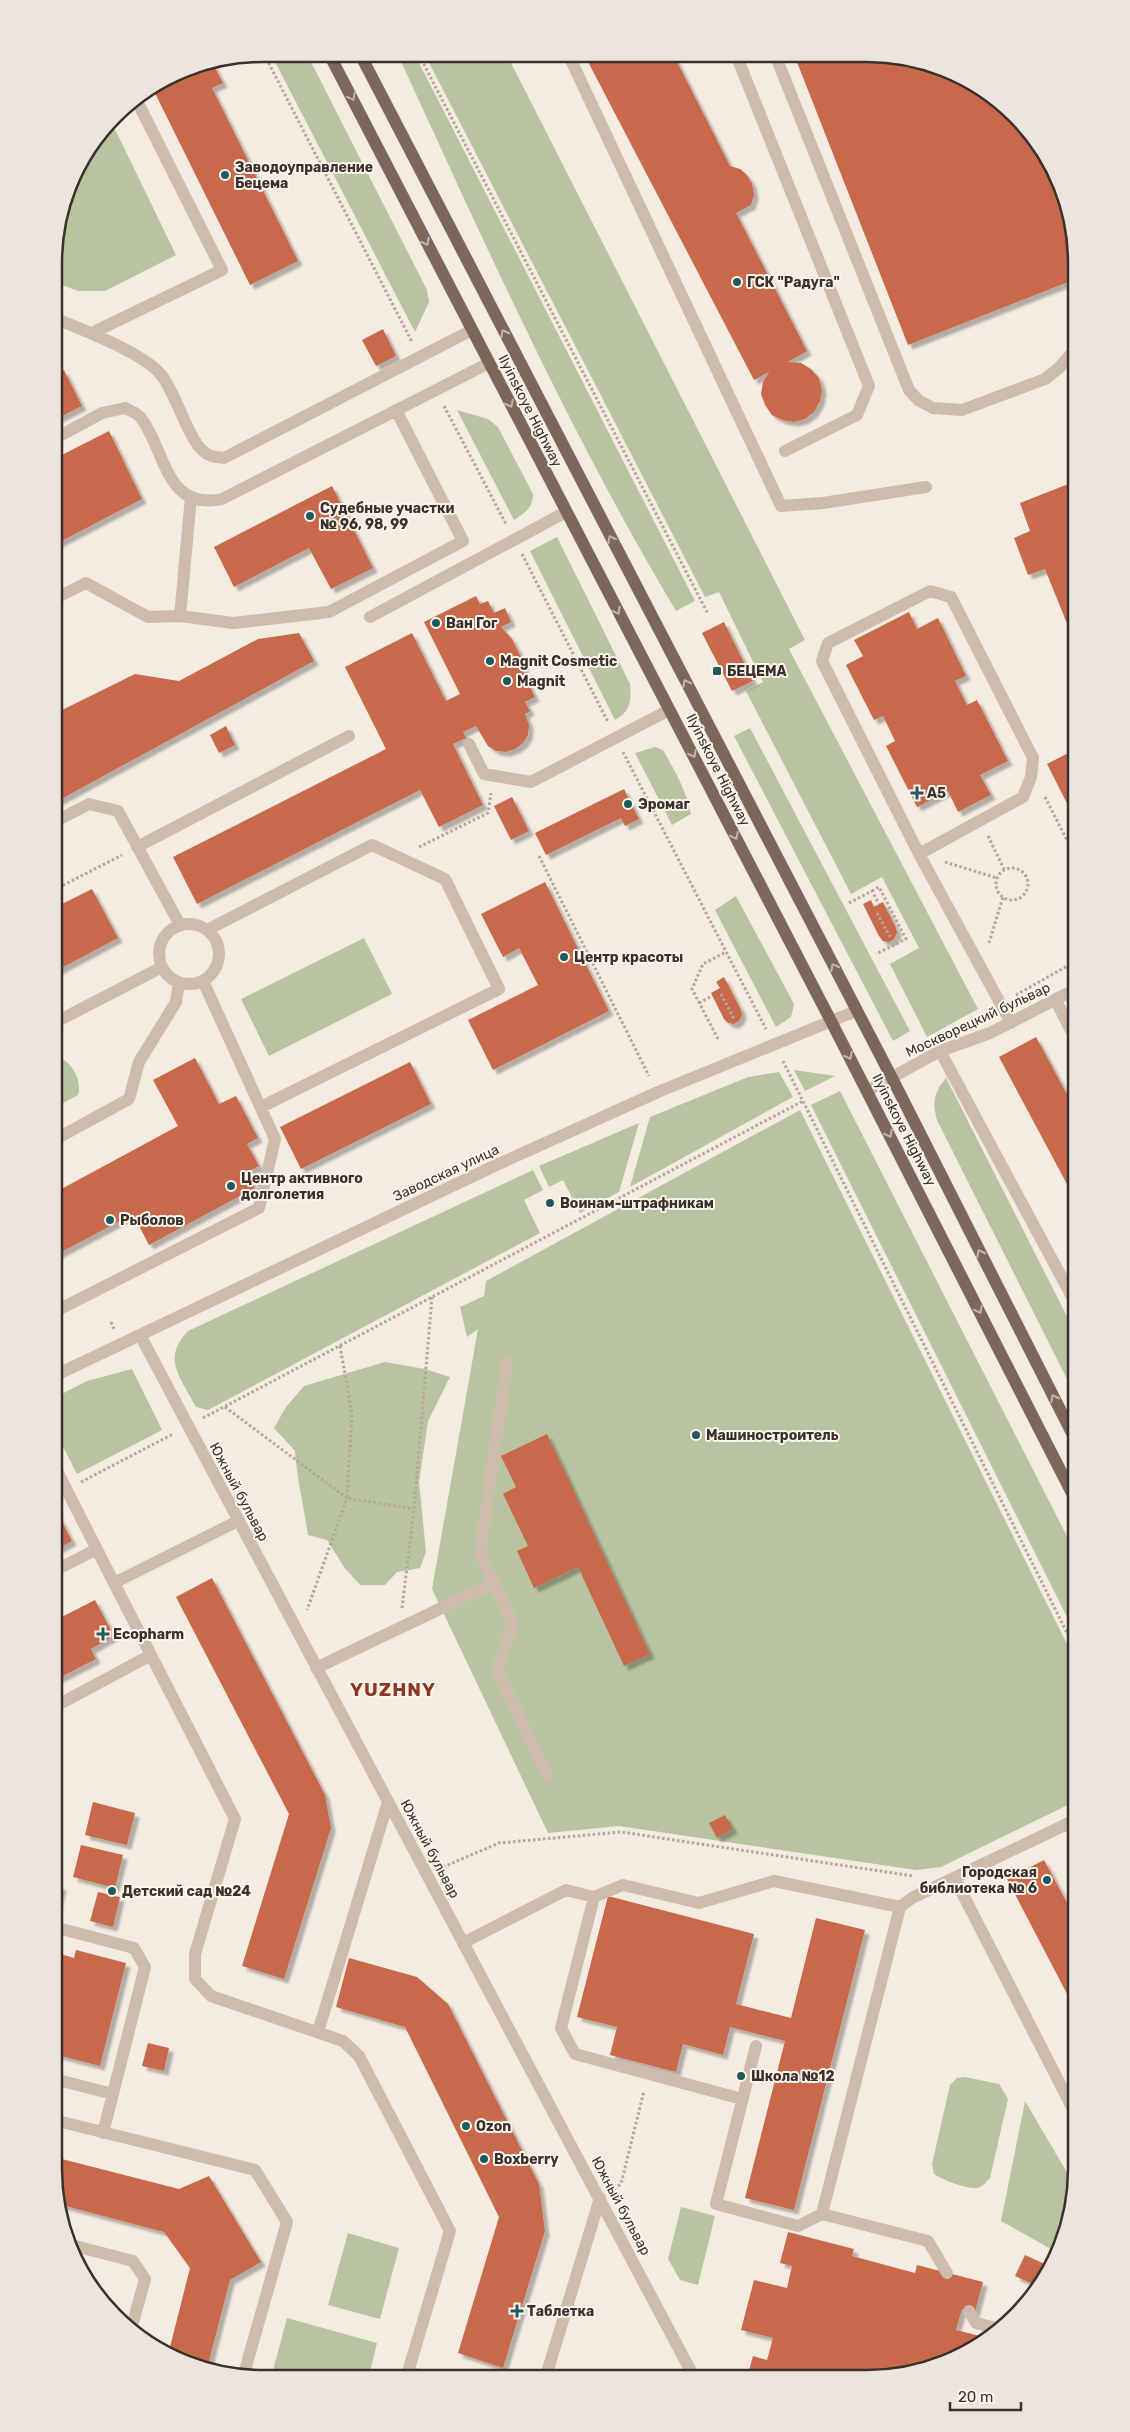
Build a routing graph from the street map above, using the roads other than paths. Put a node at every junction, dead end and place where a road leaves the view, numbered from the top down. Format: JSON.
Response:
{"nodes":[{"id":1,"x":333,"y":62,"type":"edge"},
{"id":2,"x":364,"y":62,"type":"edge"},
{"id":3,"x":572,"y":62,"type":"edge"},
{"id":4,"x":739,"y":62,"type":"edge"},
{"id":5,"x":778,"y":62,"type":"edge"},
{"id":6,"x":139,"y":105,"type":"edge"},
{"id":7,"x":62,"y":321,"type":"edge"},
{"id":8,"x":472,"y":330,"type":"junction"},
{"id":9,"x":92,"y":333,"type":"junction"},
{"id":10,"x":1068,"y":357,"type":"edge"},
{"id":11,"x":489,"y":363,"type":"junction"},
{"id":12,"x":396,"y":410,"type":"junction"},
{"id":13,"x":62,"y":435,"type":"edge"},
{"id":14,"x":785,"y":451,"type":"dead end"},
{"id":15,"x":926,"y":487,"type":"dead end"},
{"id":16,"x":191,"y":497,"type":"junction"},
{"id":17,"x":566,"y":512,"type":"junction"},
{"id":18,"x":62,"y":595,"type":"edge"},
{"id":19,"x":180,"y":616,"type":"junction"},
{"id":20,"x":370,"y":617,"type":"dead end"},
{"id":21,"x":669,"y":710,"type":"junction"},
{"id":22,"x":349,"y":736,"type":"dead end"},
{"id":23,"x":469,"y":744,"type":"dead end"},
{"id":24,"x":62,"y":818,"type":"edge"},
{"id":25,"x":137,"y":847,"type":"junction"},
{"id":26,"x":919,"y":854,"type":"junction"},
{"id":27,"x":180,"y":925,"type":"junction"},
{"id":28,"x":207,"y":930,"type":"junction"},
{"id":29,"x":162,"y":966,"type":"junction"},
{"id":30,"x":203,"y":981,"type":"junction"},
{"id":31,"x":179,"y":982,"type":"junction"},
{"id":32,"x":1068,"y":994,"type":"edge"},
{"id":33,"x":1056,"y":1002,"type":"junction"},
{"id":34,"x":856,"y":1010,"type":"junction"},
{"id":35,"x":62,"y":1018,"type":"edge"},
{"id":36,"x":832,"y":1021,"type":"junction"},
{"id":37,"x":1011,"y":1023,"type":"junction"},
{"id":38,"x":1068,"y":1025,"type":"edge"},
{"id":39,"x":940,"y":1051,"type":"junction"},
{"id":40,"x":892,"y":1078,"type":"junction"},
{"id":41,"x":867,"y":1091,"type":"junction"},
{"id":42,"x":261,"y":1107,"type":"junction"},
{"id":43,"x":62,"y":1136,"type":"edge"},
{"id":44,"x":1068,"y":1289,"type":"edge"},
{"id":45,"x":62,"y":1308,"type":"edge"},
{"id":46,"x":140,"y":1335,"type":"junction"},
{"id":47,"x":508,"y":1362,"type":"dead end"},
{"id":48,"x":62,"y":1372,"type":"edge"},
{"id":49,"x":1068,"y":1425,"type":"edge"},
{"id":50,"x":62,"y":1481,"type":"edge"},
{"id":51,"x":1068,"y":1485,"type":"edge"},
{"id":52,"x":238,"y":1521,"type":"junction"},
{"id":53,"x":97,"y":1549,"type":"junction"},
{"id":54,"x":62,"y":1568,"type":"edge"},
{"id":55,"x":114,"y":1583,"type":"junction"},
{"id":56,"x":494,"y":1583,"type":"junction"},
{"id":57,"x":151,"y":1655,"type":"junction"},
{"id":58,"x":316,"y":1668,"type":"junction"},
{"id":59,"x":62,"y":1703,"type":"edge"},
{"id":60,"x":547,"y":1775,"type":"dead end"},
{"id":61,"x":388,"y":1802,"type":"junction"},
{"id":62,"x":1068,"y":1823,"type":"edge"},
{"id":63,"x":955,"y":1879,"type":"junction"},
{"id":64,"x":594,"y":1897,"type":"junction"},
{"id":65,"x":900,"y":1907,"type":"junction"},
{"id":66,"x":62,"y":1929,"type":"edge"},
{"id":67,"x":463,"y":1943,"type":"junction"},
{"id":68,"x":318,"y":2032,"type":"junction"},
{"id":69,"x":756,"y":2046,"type":"dead end"},
{"id":70,"x":62,"y":2081,"type":"edge"},
{"id":71,"x":113,"y":2094,"type":"junction"},
{"id":72,"x":742,"y":2099,"type":"junction"},
{"id":73,"x":1068,"y":2099,"type":"edge"},
{"id":74,"x":62,"y":2122,"type":"edge"},
{"id":75,"x":103,"y":2133,"type":"junction"},
{"id":76,"x":600,"y":2198,"type":"junction"},
{"id":77,"x":822,"y":2214,"type":"junction"},
{"id":78,"x":79,"y":2247,"type":"edge"},
{"id":79,"x":947,"y":2273,"type":"dead end"},
{"id":80,"x":969,"y":2311,"type":"dead end"},
{"id":81,"x":133,"y":2322,"type":"edge"},
{"id":82,"x":991,"y":2327,"type":"edge"},
{"id":83,"x":246,"y":2369,"type":"edge"},
{"id":84,"x":409,"y":2370,"type":"edge"},
{"id":85,"x":548,"y":2370,"type":"edge"},
{"id":86,"x":690,"y":2370,"type":"edge"}],
"edges":[{"from":1,"to":8,"type":"main road","name":"Ilyinskoye Highway","one_way":true},
{"from":34,"to":2,"type":"main road","name":"Ilyinskoye Highway","one_way":true},
{"from":3,"to":15,"type":"street"},
{"from":4,"to":14,"type":"street"},
{"from":5,"to":10,"type":"street"},
{"from":6,"to":9,"type":"street"},
{"from":7,"to":9,"type":"street"},
{"from":8,"to":9,"type":"street"},
{"from":8,"to":11,"type":"main road","name":"Ilyinskoye Highway"},
{"from":11,"to":12,"type":"street"},
{"from":11,"to":17,"type":"main road","name":"Ilyinskoye Highway","one_way":true},
{"from":12,"to":16,"type":"street"},
{"from":12,"to":19,"type":"street"},
{"from":13,"to":16,"type":"street"},
{"from":16,"to":19,"type":"street"},
{"from":17,"to":20,"type":"street"},
{"from":17,"to":21,"type":"main road","name":"Ilyinskoye Highway","one_way":true},
{"from":18,"to":19,"type":"street"},
{"from":21,"to":23,"type":"street"},
{"from":21,"to":36,"type":"main road","name":"Ilyinskoye Highway","one_way":true},
{"from":22,"to":25,"type":"street"},
{"from":24,"to":25,"type":"street"},
{"from":25,"to":27,"type":"street"},
{"from":26,"to":26,"type":"street"},
{"from":26,"to":37,"type":"street"},
{"from":27,"to":28,"type":"street"},
{"from":27,"to":29,"type":"street"},
{"from":28,"to":30,"type":"street"},
{"from":28,"to":42,"type":"street"},
{"from":29,"to":31,"type":"street"},
{"from":29,"to":35,"type":"street"},
{"from":30,"to":31,"type":"street"},
{"from":30,"to":42,"type":"street"},
{"from":31,"to":43,"type":"street"},
{"from":32,"to":33,"type":"street","name":"Москворецкий бульвар"},
{"from":33,"to":37,"type":"street","name":"Москворецкий бульвар"},
{"from":33,"to":38,"type":"street"},
{"from":34,"to":36,"type":"street","name":"Заводская улица"},
{"from":34,"to":40,"type":"main road","name":"Ilyinskoye Highway"},
{"from":36,"to":41,"type":"main road","name":"Ilyinskoye Highway","one_way":true},
{"from":36,"to":46,"type":"street","name":"Заводская улица"},
{"from":37,"to":39,"type":"street","name":"Москворецкий бульвар"},
{"from":39,"to":40,"type":"street","name":"Москворецкий бульвар"},
{"from":39,"to":44,"type":"street"},
{"from":40,"to":41,"type":"street","name":"Москворецкий бульвар"},
{"from":49,"to":40,"type":"main road","name":"Ilyinskoye Highway","one_way":true},
{"from":41,"to":51,"type":"main road","name":"Ilyinskoye Highway","one_way":true},
{"from":42,"to":45,"type":"street"},
{"from":46,"to":48,"type":"street","name":"Заводская улица"},
{"from":46,"to":52,"type":"street","name":"Южный бульвар"},
{"from":47,"to":56,"type":"street"},
{"from":50,"to":53,"type":"street"},
{"from":52,"to":55,"type":"street"},
{"from":52,"to":58,"type":"street","name":"Южный бульвар"},
{"from":53,"to":54,"type":"street"},
{"from":53,"to":55,"type":"street"},
{"from":55,"to":57,"type":"street"},
{"from":56,"to":58,"type":"street"},
{"from":56,"to":60,"type":"street"},
{"from":57,"to":59,"type":"street"},
{"from":57,"to":68,"type":"street"},
{"from":58,"to":61,"type":"street","name":"Южный бульвар"},
{"from":61,"to":67,"type":"street","name":"Южный бульвар"},
{"from":61,"to":68,"type":"street"},
{"from":62,"to":63,"type":"street"},
{"from":63,"to":65,"type":"street"},
{"from":63,"to":73,"type":"street"},
{"from":64,"to":65,"type":"street"},
{"from":64,"to":67,"type":"street"},
{"from":64,"to":72,"type":"street"},
{"from":65,"to":77,"type":"street"},
{"from":66,"to":71,"type":"street"},
{"from":67,"to":76,"type":"street","name":"Южный бульвар"},
{"from":68,"to":84,"type":"street"},
{"from":69,"to":72,"type":"street"},
{"from":70,"to":71,"type":"street"},
{"from":71,"to":75,"type":"street"},
{"from":72,"to":77,"type":"street"},
{"from":74,"to":75,"type":"street"},
{"from":75,"to":83,"type":"street"},
{"from":76,"to":85,"type":"street"},
{"from":76,"to":86,"type":"street","name":"Южный бульвар"},
{"from":77,"to":79,"type":"street"},
{"from":78,"to":81,"type":"street"},
{"from":80,"to":82,"type":"street"}]}
